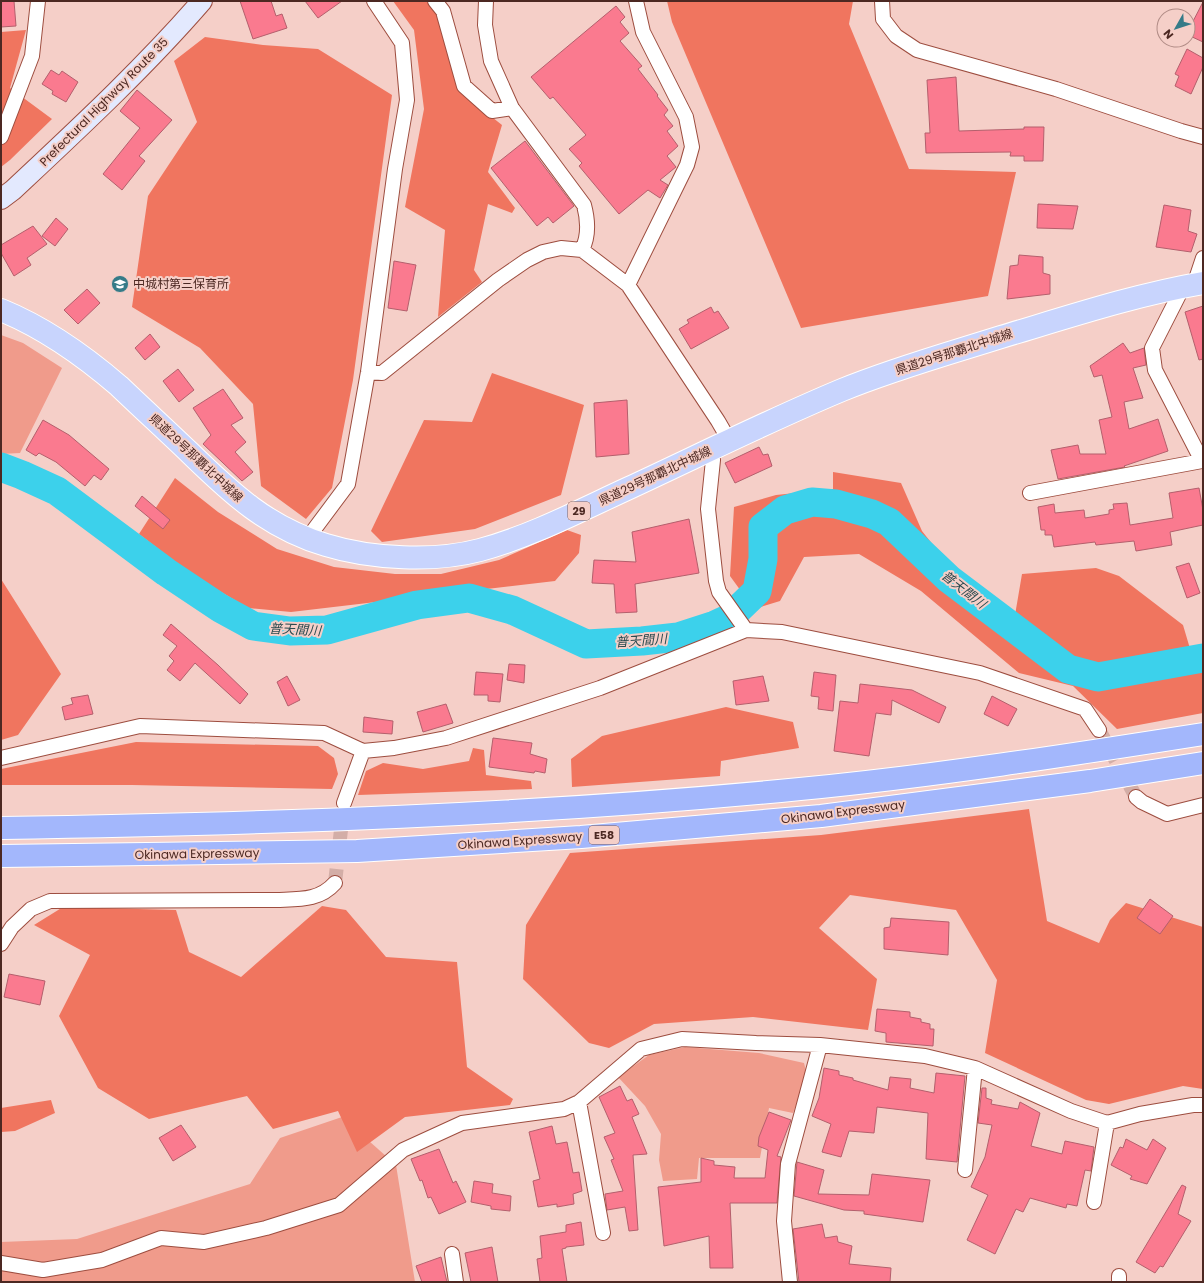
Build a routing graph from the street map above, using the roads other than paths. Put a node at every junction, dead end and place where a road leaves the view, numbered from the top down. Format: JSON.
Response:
{"nodes":[{"id":1,"x":38,"y":1,"type":"edge"},
{"id":2,"x":202,"y":1,"type":"edge"},
{"id":3,"x":374,"y":1,"type":"edge"},
{"id":4,"x":435,"y":1,"type":"edge"},
{"id":5,"x":486,"y":1,"type":"edge"},
{"id":6,"x":636,"y":1,"type":"edge"},
{"id":7,"x":882,"y":1,"type":"edge"},
{"id":8,"x":512,"y":108,"type":"junction"},
{"id":9,"x":1,"y":137,"type":"edge"},
{"id":10,"x":1203,"y":137,"type":"edge"},
{"id":11,"x":1,"y":199,"type":"edge"},
{"id":12,"x":582,"y":250,"type":"junction"},
{"id":13,"x":1203,"y":258,"type":"edge"},
{"id":14,"x":628,"y":285,"type":"junction"},
{"id":15,"x":1193,"y":285,"type":"edge"},
{"id":16,"x":1,"y":310,"type":"edge"},
{"id":17,"x":368,"y":372,"type":"junction"},
{"id":18,"x":720,"y":445,"type":"junction"},
{"id":19,"x":1030,"y":493,"type":"dead end"},
{"id":20,"x":307,"y":539,"type":"junction"},
{"id":21,"x":745,"y":630,"type":"junction"},
{"id":22,"x":1099,"y":730,"type":"tunnel mouth"},
{"id":23,"x":1203,"y":734,"type":"edge"},
{"id":24,"x":362,"y":751,"type":"junction"},
{"id":25,"x":1,"y":758,"type":"edge"},
{"id":26,"x":1203,"y":763,"type":"edge"},
{"id":27,"x":1136,"y":797,"type":"tunnel mouth"},
{"id":28,"x":344,"y":803,"type":"tunnel mouth"},
{"id":29,"x":1203,"y":805,"type":"edge"},
{"id":30,"x":1,"y":815,"type":"edge"},
{"id":31,"x":37,"y":827,"type":"junction"},
{"id":32,"x":1,"y":828,"type":"edge"},
{"id":33,"x":1,"y":856,"type":"edge"},
{"id":34,"x":335,"y":884,"type":"dead end"},
{"id":35,"x":1,"y":944,"type":"edge"},
{"id":36,"x":820,"y":1045,"type":"junction"},
{"id":37,"x":975,"y":1068,"type":"junction"},
{"id":38,"x":579,"y":1102,"type":"junction"},
{"id":39,"x":1203,"y":1105,"type":"edge"},
{"id":40,"x":1107,"y":1123,"type":"junction"},
{"id":41,"x":965,"y":1170,"type":"dead end"},
{"id":42,"x":1094,"y":1202,"type":"dead end"},
{"id":43,"x":604,"y":1233,"type":"dead end"},
{"id":44,"x":452,"y":1254,"type":"dead end"},
{"id":45,"x":1,"y":1263,"type":"edge"},
{"id":46,"x":456,"y":1282,"type":"edge"},
{"id":47,"x":790,"y":1282,"type":"edge"}],
"edges":[{"from":1,"to":9,"type":"street"},
{"from":2,"to":11,"type":"main road","name":"Prefectural Highway Route 35"},
{"from":3,"to":17,"type":"street"},
{"from":4,"to":8,"type":"street"},
{"from":5,"to":8,"type":"street"},
{"from":6,"to":14,"type":"street"},
{"from":7,"to":10,"type":"street"},
{"from":8,"to":12,"type":"street"},
{"from":12,"to":14,"type":"street"},
{"from":12,"to":17,"type":"street"},
{"from":13,"to":15,"type":"street"},
{"from":14,"to":18,"type":"street"},
{"from":15,"to":18,"type":"main road","name":"県道29号那覇北中城線","number":"29"},
{"from":15,"to":19,"type":"street"},
{"from":16,"to":20,"type":"main road","name":"県道29号那覇北中城線","number":"29"},
{"from":17,"to":20,"type":"street"},
{"from":18,"to":20,"type":"main road","name":"県道29号那覇北中城線","number":"29"},
{"from":18,"to":21,"type":"street"},
{"from":21,"to":22,"type":"street"},
{"from":21,"to":24,"type":"street"},
{"from":23,"to":31,"type":"highway"},
{"from":24,"to":25,"type":"street"},
{"from":24,"to":28,"type":"street"},
{"from":26,"to":33,"type":"highway","name":"Okinawa Expressway","number":"E58"},
{"from":27,"to":29,"type":"street"},
{"from":30,"to":31,"type":"highway"},
{"from":31,"to":32,"type":"highway"},
{"from":34,"to":35,"type":"street"},
{"from":36,"to":37,"type":"street"},
{"from":36,"to":38,"type":"street"},
{"from":36,"to":47,"type":"street"},
{"from":37,"to":40,"type":"street"},
{"from":37,"to":41,"type":"street"},
{"from":38,"to":43,"type":"street"},
{"from":38,"to":45,"type":"street"},
{"from":39,"to":40,"type":"street"},
{"from":40,"to":42,"type":"street"},
{"from":44,"to":46,"type":"street"}]}
